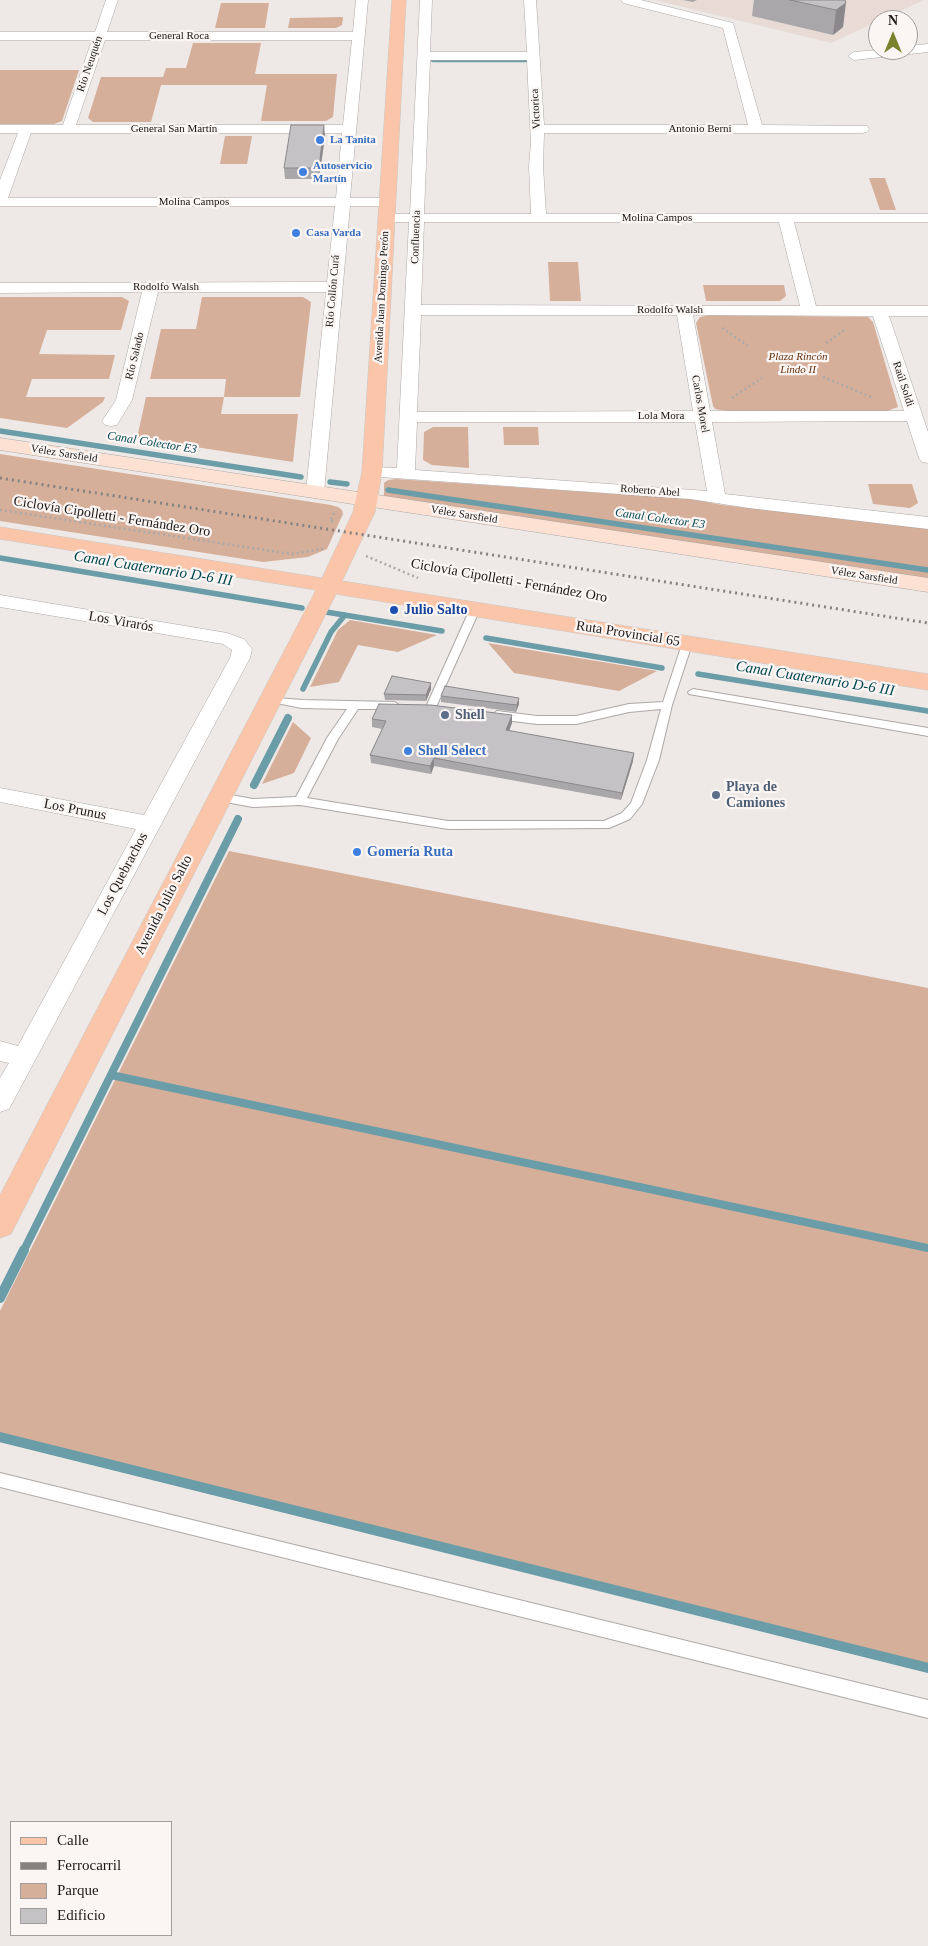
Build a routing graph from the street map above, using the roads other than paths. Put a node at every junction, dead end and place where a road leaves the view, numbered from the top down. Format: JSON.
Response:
{"nodes":[{"id":1,"x":112,"y":0,"type":"edge"},
{"id":2,"x":362,"y":0,"type":"edge"},
{"id":3,"x":399,"y":0,"type":"edge"},
{"id":4,"x":426,"y":0,"type":"edge"},
{"id":5,"x":530,"y":0,"type":"edge"},
{"id":6,"x":627,"y":0,"type":"edge"},
{"id":7,"x":0,"y":36,"type":"edge"},
{"id":8,"x":100,"y":36,"type":"junction"},
{"id":9,"x":358,"y":36,"type":"junction"},
{"id":10,"x":928,"y":48,"type":"edge"},
{"id":11,"x":424,"y":56,"type":"junction"},
{"id":12,"x":534,"y":56,"type":"junction"},
{"id":13,"x":854,"y":56,"type":"dead end"},
{"id":14,"x":0,"y":129,"type":"edge"},
{"id":15,"x":26,"y":129,"type":"junction"},
{"id":16,"x":68,"y":129,"type":"junction"},
{"id":17,"x":349,"y":129,"type":"junction"},
{"id":18,"x":756,"y":129,"type":"junction"},
{"id":19,"x":862,"y":129,"type":"dead end"},
{"id":20,"x":538,"y":130,"type":"junction"},
{"id":21,"x":0,"y":201,"type":"edge"},
{"id":22,"x":342,"y":202,"type":"junction"},
{"id":23,"x":387,"y":210,"type":"junction"},
{"id":24,"x":417,"y":218,"type":"junction"},
{"id":25,"x":539,"y":218,"type":"junction"},
{"id":26,"x":785,"y":218,"type":"junction"},
{"id":27,"x":928,"y":218,"type":"edge"},
{"id":28,"x":333,"y":287,"type":"junction"},
{"id":29,"x":0,"y":288,"type":"edge"},
{"id":30,"x":151,"y":288,"type":"junction"},
{"id":31,"x":413,"y":310,"type":"junction"},
{"id":32,"x":684,"y":310,"type":"junction"},
{"id":33,"x":809,"y":310,"type":"junction"},
{"id":34,"x":879,"y":310,"type":"junction"},
{"id":35,"x":928,"y":310,"type":"edge"},
{"id":36,"x":408,"y":416,"type":"junction"},
{"id":37,"x":703,"y":416,"type":"junction"},
{"id":38,"x":914,"y":416,"type":"junction"},
{"id":39,"x":111,"y":421,"type":"dead end"},
{"id":40,"x":0,"y":444,"type":"edge"},
{"id":41,"x":928,"y":458,"type":"edge"},
{"id":42,"x":372,"y":472,"type":"junction"},
{"id":43,"x":406,"y":474,"type":"junction"},
{"id":44,"x":315,"y":492,"type":"junction"},
{"id":45,"x":717,"y":498,"type":"junction"},
{"id":46,"x":367,"y":500,"type":"junction"},
{"id":47,"x":928,"y":523,"type":"edge"},
{"id":48,"x":0,"y":533,"type":"edge"},
{"id":49,"x":928,"y":585,"type":"edge"},
{"id":50,"x":328,"y":586,"type":"junction"},
{"id":51,"x":0,"y":601,"type":"edge"},
{"id":52,"x":475,"y":610,"type":"junction"},
{"id":53,"x":687,"y":644,"type":"junction"},
{"id":54,"x":240,"y":646,"type":"joint"},
{"id":55,"x":928,"y":682,"type":"edge"},
{"id":56,"x":693,"y":692,"type":"dead end"},
{"id":57,"x":270,"y":699,"type":"junction"},
{"id":58,"x":355,"y":705,"type":"junction"},
{"id":59,"x":668,"y":705,"type":"junction"},
{"id":60,"x":402,"y":706,"type":"edge"},
{"id":61,"x":431,"y":707,"type":"edge"},
{"id":62,"x":489,"y":714,"type":"edge"},
{"id":63,"x":928,"y":732,"type":"edge"},
{"id":64,"x":0,"y":795,"type":"edge"},
{"id":65,"x":220,"y":797,"type":"junction"},
{"id":66,"x":300,"y":801,"type":"junction"},
{"id":67,"x":150,"y":824,"type":"junction"},
{"id":68,"x":0,"y":1051,"type":"edge"},
{"id":69,"x":24,"y":1057,"type":"junction"},
{"id":70,"x":0,"y":1102,"type":"edge"},
{"id":71,"x":0,"y":1225,"type":"edge"},
{"id":72,"x":0,"y":1480,"type":"edge"},
{"id":73,"x":928,"y":1709,"type":"edge"}],
"edges":[{"from":1,"to":8,"type":"street","name":"Río Neuquén"},
{"from":2,"to":9,"type":"street","name":"Río Collón Curá"},
{"from":3,"to":23,"type":"main road","name":"Avenida Juan Domingo Perón"},
{"from":4,"to":11,"type":"street","name":"Confluencia"},
{"from":5,"to":12,"type":"street","name":"Victorica"},
{"from":6,"to":18,"type":"street"},
{"from":7,"to":8,"type":"street","name":"General Roca"},
{"from":8,"to":9,"type":"street","name":"General Roca"},
{"from":8,"to":16,"type":"street","name":"Río Neuquén"},
{"from":9,"to":17,"type":"street","name":"Río Collón Curá"},
{"from":10,"to":13,"type":"street"},
{"from":11,"to":12,"type":"street"},
{"from":11,"to":24,"type":"street","name":"Confluencia"},
{"from":12,"to":20,"type":"street","name":"Victorica"},
{"from":14,"to":15,"type":"street","name":"General San Martín"},
{"from":15,"to":16,"type":"street","name":"General San Martín"},
{"from":15,"to":21,"type":"street"},
{"from":16,"to":17,"type":"street","name":"General San Martín"},
{"from":17,"to":22,"type":"street","name":"Río Collón Curá"},
{"from":18,"to":19,"type":"street","name":"Antonio Berni"},
{"from":18,"to":20,"type":"street","name":"Antonio Berni"},
{"from":20,"to":25,"type":"street","name":"Victorica"},
{"from":21,"to":22,"type":"street","name":"Molina Campos"},
{"from":22,"to":23,"type":"street","name":"Molina Campos"},
{"from":22,"to":28,"type":"street","name":"Río Collón Curá"},
{"from":23,"to":24,"type":"street","name":"Molina Campos"},
{"from":23,"to":42,"type":"main road","name":"Avenida Juan Domingo Perón"},
{"from":24,"to":25,"type":"street","name":"Molina Campos"},
{"from":24,"to":31,"type":"street","name":"Confluencia"},
{"from":25,"to":26,"type":"street","name":"Molina Campos"},
{"from":26,"to":27,"type":"street","name":"Molina Campos"},
{"from":26,"to":33,"type":"street"},
{"from":28,"to":30,"type":"street","name":"Rodolfo Walsh"},
{"from":28,"to":44,"type":"street","name":"Río Collón Curá"},
{"from":29,"to":30,"type":"street","name":"Rodolfo Walsh"},
{"from":30,"to":39,"type":"street","name":"Río Salado"},
{"from":31,"to":32,"type":"street","name":"Rodolfo Walsh"},
{"from":31,"to":36,"type":"street","name":"Confluencia"},
{"from":32,"to":33,"type":"street","name":"Rodolfo Walsh"},
{"from":32,"to":37,"type":"street","name":"Carlos Morel"},
{"from":33,"to":34,"type":"street","name":"Rodolfo Walsh"},
{"from":34,"to":35,"type":"street","name":"Rodolfo Walsh"},
{"from":34,"to":38,"type":"street","name":"Raúl Soldi"},
{"from":36,"to":37,"type":"street","name":"Lola Mora"},
{"from":36,"to":43,"type":"street","name":"Confluencia"},
{"from":37,"to":38,"type":"street","name":"Lola Mora"},
{"from":37,"to":45,"type":"street","name":"Carlos Morel"},
{"from":38,"to":41,"type":"street","name":"Raúl Soldi"},
{"from":40,"to":44,"type":"street","name":"Vélez Sarsfield"},
{"from":42,"to":43,"type":"street","name":"Roberto Abel"},
{"from":42,"to":46,"type":"main road","name":"Avenida Juan Domingo Perón"},
{"from":43,"to":45,"type":"street","name":"Roberto Abel"},
{"from":44,"to":46,"type":"street","name":"Vélez Sarsfield"},
{"from":45,"to":47,"type":"street","name":"Roberto Abel"},
{"from":46,"to":49,"type":"street","name":"Vélez Sarsfield"},
{"from":46,"to":50,"type":"main road","name":"Avenida Juan Domingo Perón"},
{"from":48,"to":50,"type":"main road","name":"Ruta Provincial 65"},
{"from":50,"to":52,"type":"main road","name":"Ruta Provincial 65"},
{"from":50,"to":57,"type":"main road","name":"Avenida Julio Salto"},
{"from":51,"to":54,"type":"street","name":"Los Virarós"},
{"from":52,"to":53,"type":"main road","name":"Ruta Provincial 65"},
{"from":52,"to":61,"type":"lane"},
{"from":53,"to":55,"type":"main road","name":"Ruta Provincial 65"},
{"from":53,"to":59,"type":"lane"},
{"from":54,"to":67,"type":"street","name":"Los Quebrachos"},
{"from":56,"to":63,"type":"lane"},
{"from":57,"to":58,"type":"lane"},
{"from":57,"to":65,"type":"main road","name":"Avenida Julio Salto"},
{"from":58,"to":60,"type":"lane"},
{"from":58,"to":66,"type":"lane"},
{"from":59,"to":62,"type":"lane"},
{"from":59,"to":66,"type":"lane"},
{"from":64,"to":67,"type":"street","name":"Los Prunus"},
{"from":65,"to":66,"type":"lane"},
{"from":65,"to":71,"type":"main road","name":"Avenida Julio Salto"},
{"from":67,"to":69,"type":"street","name":"Los Quebrachos"},
{"from":68,"to":69,"type":"street"},
{"from":69,"to":70,"type":"street","name":"Los Quebrachos"},
{"from":72,"to":73,"type":"lane"}]}
